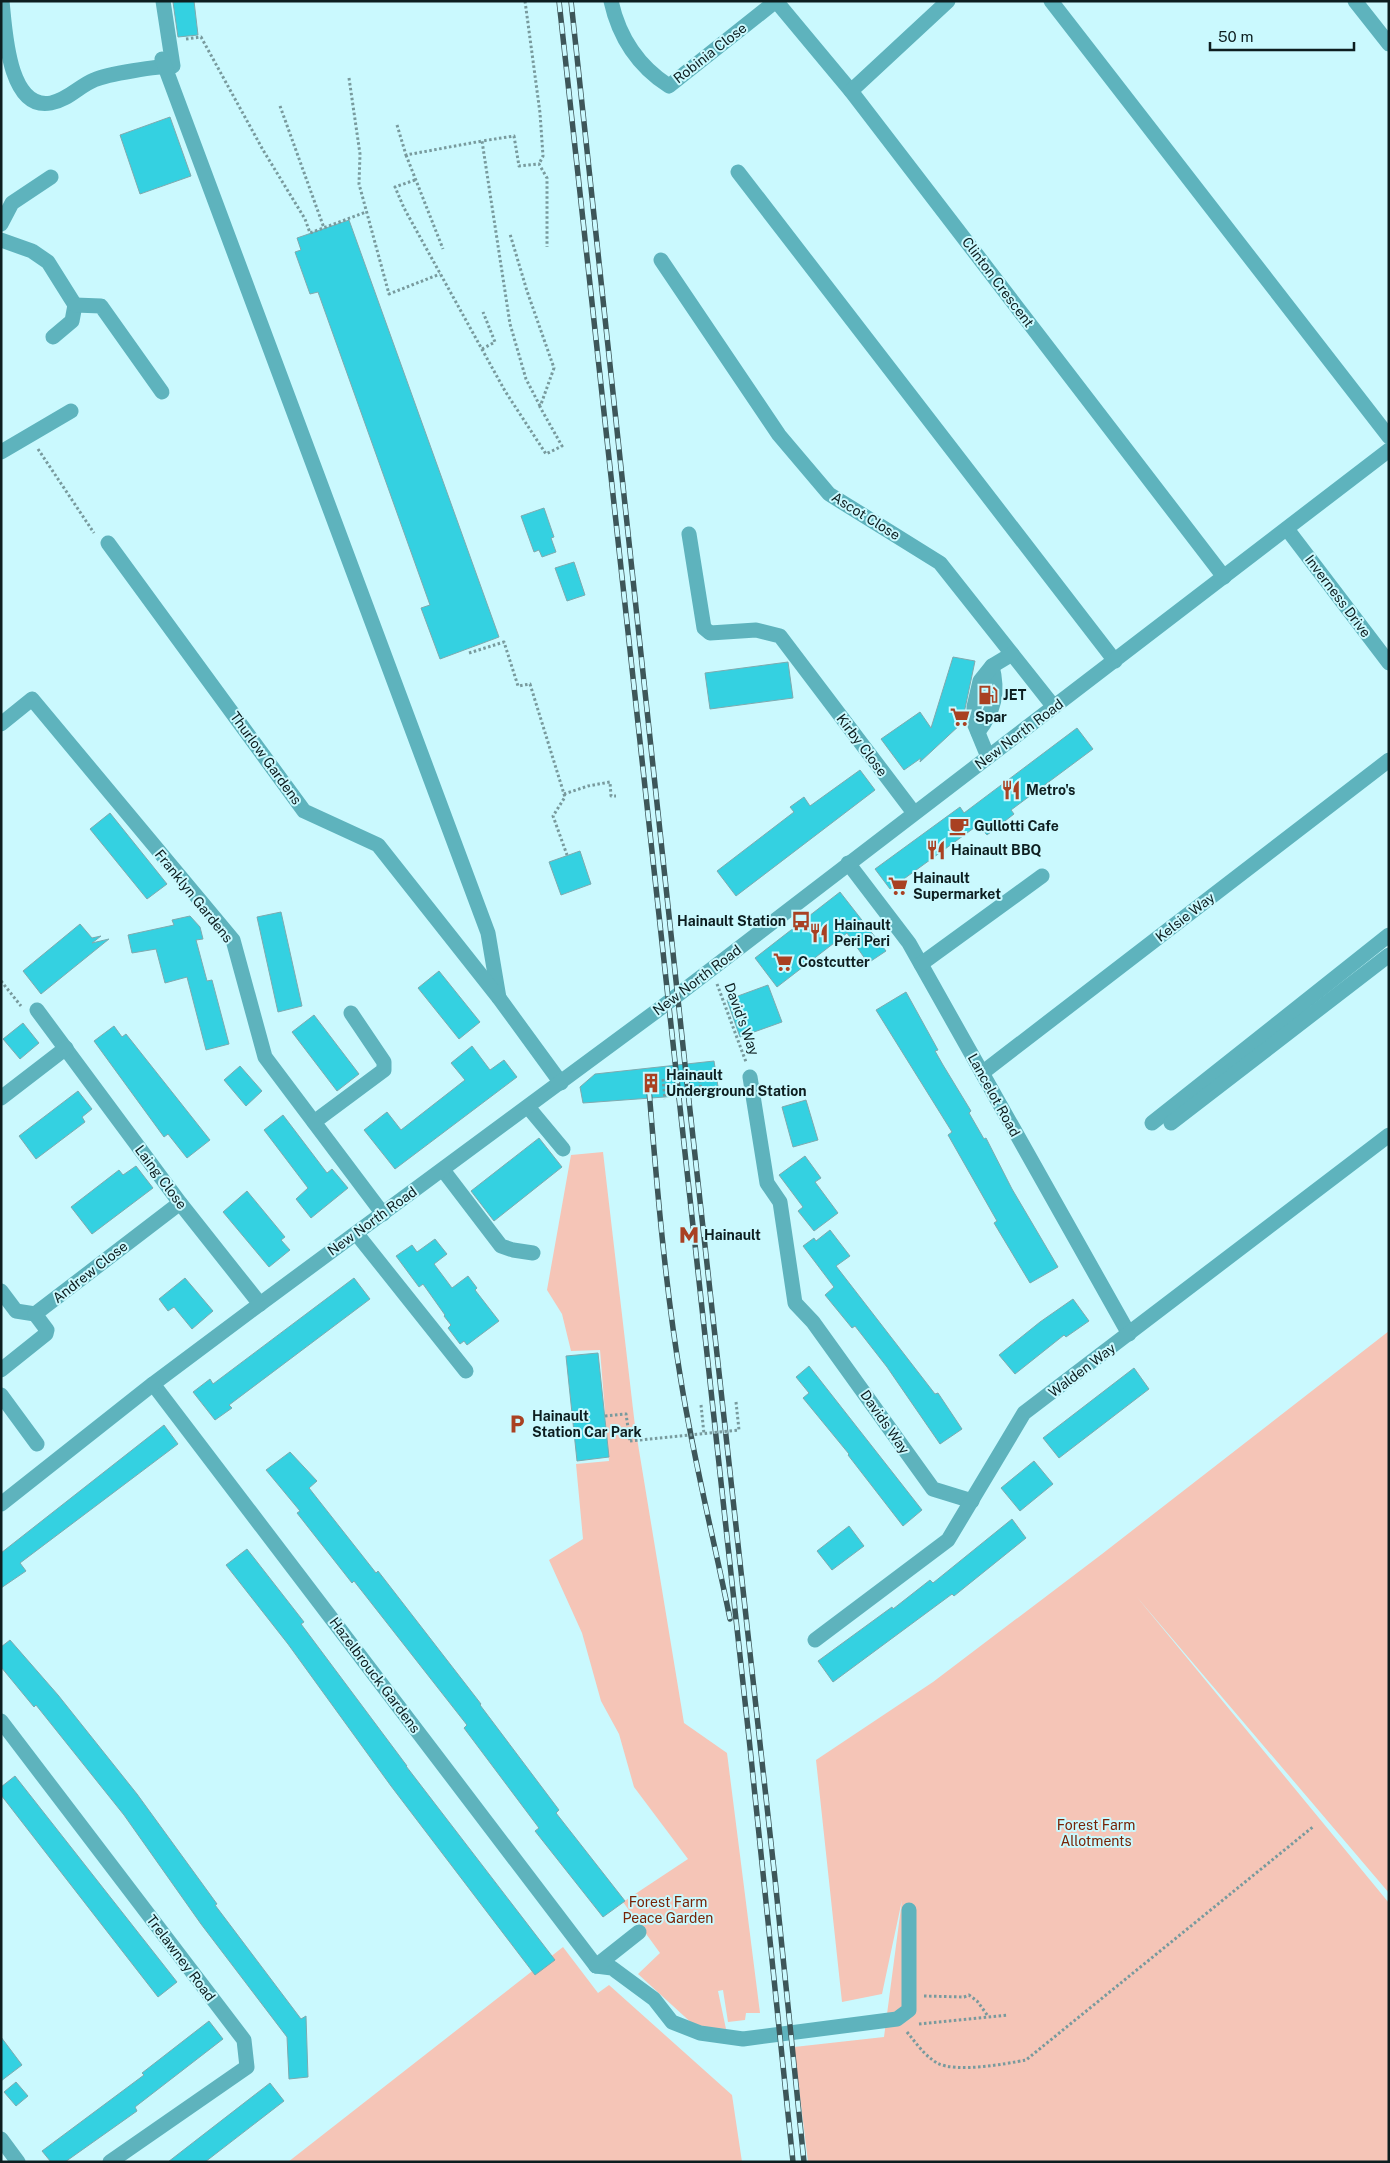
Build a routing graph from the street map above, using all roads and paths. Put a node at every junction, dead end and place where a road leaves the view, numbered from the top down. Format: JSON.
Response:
{"nodes":[{"id":1,"x":2,"y":1,"type":"edge"},
{"id":2,"x":163,"y":1,"type":"edge"},
{"id":3,"x":525,"y":1,"type":"edge"},
{"id":4,"x":611,"y":1,"type":"edge"},
{"id":5,"x":948,"y":1,"type":"edge"},
{"id":6,"x":1051,"y":1,"type":"edge"},
{"id":7,"x":1355,"y":1,"type":"edge"},
{"id":8,"x":170,"y":42,"type":"junction"},
{"id":9,"x":1389,"y":44,"type":"edge"},
{"id":10,"x":164,"y":63,"type":"junction"},
{"id":11,"x":349,"y":78,"type":"dead end"},
{"id":12,"x":851,"y":91,"type":"junction"},
{"id":13,"x":280,"y":106,"type":"dead end"},
{"id":14,"x":397,"y":125,"type":"dead end"},
{"id":15,"x":482,"y":141,"type":"junction"},
{"id":16,"x":406,"y":155,"type":"junction"},
{"id":17,"x":539,"y":164,"type":"junction"},
{"id":18,"x":738,"y":172,"type":"dead end"},
{"id":19,"x":51,"y":177,"type":"dead end"},
{"id":20,"x":415,"y":180,"type":"junction"},
{"id":21,"x":366,"y":212,"type":"junction"},
{"id":22,"x":1,"y":224,"type":"edge"},
{"id":23,"x":324,"y":228,"type":"junction"},
{"id":24,"x":510,"y":234,"type":"dead end"},
{"id":25,"x":1,"y":240,"type":"edge"},
{"id":26,"x":547,"y":247,"type":"dead end"},
{"id":27,"x":443,"y":249,"type":"dead end"},
{"id":28,"x":661,"y":260,"type":"dead end"},
{"id":29,"x":440,"y":274,"type":"junction"},
{"id":30,"x":75,"y":305,"type":"junction"},
{"id":31,"x":483,"y":312,"type":"dead end"},
{"id":32,"x":53,"y":337,"type":"dead end"},
{"id":33,"x":482,"y":349,"type":"junction"},
{"id":34,"x":162,"y":392,"type":"dead end"},
{"id":35,"x":540,"y":407,"type":"junction"},
{"id":36,"x":71,"y":412,"type":"dead end"},
{"id":37,"x":29,"y":436,"type":"junction"},
{"id":38,"x":1389,"y":437,"type":"edge"},
{"id":39,"x":1389,"y":450,"type":"edge"},
{"id":40,"x":1,"y":452,"type":"edge"},
{"id":41,"x":1287,"y":529,"type":"junction"},
{"id":42,"x":689,"y":534,"type":"dead end"},
{"id":43,"x":108,"y":544,"type":"joint"},
{"id":44,"x":1224,"y":577,"type":"junction"},
{"id":45,"x":469,"y":653,"type":"dead end"},
{"id":46,"x":1012,"y":654,"type":"junction"},
{"id":47,"x":1114,"y":661,"type":"junction"},
{"id":48,"x":1389,"y":663,"type":"edge"},
{"id":49,"x":1054,"y":707,"type":"junction"},
{"id":50,"x":1,"y":724,"type":"edge"},
{"id":51,"x":988,"y":757,"type":"junction"},
{"id":52,"x":1389,"y":760,"type":"edge"},
{"id":53,"x":564,"y":794,"type":"junction"},
{"id":54,"x":616,"y":796,"type":"dead end"},
{"id":55,"x":914,"y":813,"type":"junction"},
{"id":56,"x":567,"y":855,"type":"dead end"},
{"id":57,"x":848,"y":863,"type":"junction"},
{"id":58,"x":1042,"y":876,"type":"dead end"},
{"id":59,"x":1389,"y":935,"type":"edge"},
{"id":60,"x":1389,"y":955,"type":"edge"},
{"id":61,"x":921,"y":964,"type":"junction"},
{"id":62,"x":711,"y":969,"type":"junction"},
{"id":63,"x":1,"y":981,"type":"edge"},
{"id":64,"x":499,"y":998,"type":"junction"},
{"id":65,"x":37,"y":1010,"type":"joint"},
{"id":66,"x":351,"y":1013,"type":"dead end"},
{"id":67,"x":66,"y":1048,"type":"junction"},
{"id":68,"x":982,"y":1073,"type":"junction"},
{"id":69,"x":699,"y":1075,"type":"dead end"},
{"id":70,"x":750,"y":1077,"type":"joint"},
{"id":71,"x":663,"y":1079,"type":"dead end"},
{"id":72,"x":561,"y":1083,"type":"junction"},
{"id":73,"x":702,"y":1097,"type":"dead end"},
{"id":74,"x":1,"y":1098,"type":"edge"},
{"id":75,"x":665,"y":1099,"type":"dead end"},
{"id":76,"x":528,"y":1107,"type":"junction"},
{"id":77,"x":314,"y":1122,"type":"junction"},
{"id":78,"x":1171,"y":1122,"type":"dead end"},
{"id":79,"x":1152,"y":1123,"type":"dead end"},
{"id":80,"x":1389,"y":1136,"type":"edge"},
{"id":81,"x":564,"y":1149,"type":"dead end"},
{"id":82,"x":442,"y":1170,"type":"junction"},
{"id":83,"x":180,"y":1203,"type":"junction"},
{"id":84,"x":383,"y":1214,"type":"junction"},
{"id":85,"x":356,"y":1233,"type":"junction"},
{"id":86,"x":533,"y":1253,"type":"dead end"},
{"id":87,"x":1,"y":1291,"type":"edge"},
{"id":88,"x":260,"y":1304,"type":"junction"},
{"id":89,"x":35,"y":1314,"type":"junction"},
{"id":90,"x":1129,"y":1334,"type":"junction"},
{"id":91,"x":1,"y":1370,"type":"edge"},
{"id":92,"x":466,"y":1371,"type":"dead end"},
{"id":93,"x":153,"y":1384,"type":"junction"},
{"id":94,"x":1,"y":1395,"type":"edge"},
{"id":95,"x":736,"y":1402,"type":"dead end"},
{"id":96,"x":701,"y":1405,"type":"dead end"},
{"id":97,"x":605,"y":1416,"type":"dead end"},
{"id":98,"x":704,"y":1434,"type":"junction"},
{"id":99,"x":38,"y":1444,"type":"dead end"},
{"id":100,"x":972,"y":1500,"type":"junction"},
{"id":101,"x":1,"y":1504,"type":"edge"},
{"id":102,"x":815,"y":1640,"type":"dead end"},
{"id":103,"x":1,"y":1721,"type":"edge"},
{"id":104,"x":1314,"y":1826,"type":"dead end"},
{"id":105,"x":909,"y":1910,"type":"dead end"},
{"id":106,"x":639,"y":1932,"type":"dead end"},
{"id":107,"x":596,"y":1966,"type":"junction"},
{"id":108,"x":909,"y":1996,"type":"junction"},
{"id":109,"x":1008,"y":2015,"type":"dead end"},
{"id":110,"x":989,"y":2017,"type":"junction"},
{"id":111,"x":899,"y":2022,"type":"junction"},
{"id":112,"x":1,"y":2138,"type":"edge"},
{"id":113,"x":18,"y":2162,"type":"edge"},
{"id":114,"x":110,"y":2162,"type":"edge"}],
"edges":[{"from":1,"to":10,"type":"street"},
{"from":2,"to":8,"type":"street"},
{"from":3,"to":17,"type":"path"},
{"from":4,"to":12,"type":"street","name":"Robinia Close"},
{"from":5,"to":12,"type":"street"},
{"from":6,"to":38,"type":"street"},
{"from":7,"to":9,"type":"street"},
{"from":8,"to":10,"type":"street"},
{"from":8,"to":23,"type":"path"},
{"from":10,"to":64,"type":"street"},
{"from":11,"to":21,"type":"path"},
{"from":12,"to":44,"type":"street","name":"Clinton Crescent"},
{"from":13,"to":23,"type":"path"},
{"from":14,"to":16,"type":"path"},
{"from":15,"to":16,"type":"path"},
{"from":15,"to":17,"type":"path"},
{"from":15,"to":35,"type":"path"},
{"from":16,"to":20,"type":"path"},
{"from":17,"to":26,"type":"path"},
{"from":18,"to":47,"type":"street"},
{"from":19,"to":22,"type":"street"},
{"from":20,"to":27,"type":"path"},
{"from":20,"to":29,"type":"path"},
{"from":21,"to":23,"type":"path"},
{"from":21,"to":29,"type":"path"},
{"from":24,"to":35,"type":"path"},
{"from":25,"to":30,"type":"street"},
{"from":28,"to":46,"type":"street","name":"Ascot Close"},
{"from":29,"to":33,"type":"path"},
{"from":30,"to":32,"type":"street"},
{"from":30,"to":34,"type":"street"},
{"from":31,"to":33,"type":"path"},
{"from":33,"to":35,"type":"path"},
{"from":36,"to":37,"type":"street"},
{"from":37,"to":40,"type":"street"},
{"from":37,"to":43,"type":"path"},
{"from":39,"to":41,"type":"street","name":"New North Road"},
{"from":41,"to":44,"type":"street","name":"New North Road"},
{"from":41,"to":48,"type":"street","name":"Inverness Drive"},
{"from":42,"to":55,"type":"street","name":"Kirby Close"},
{"from":43,"to":64,"type":"street","name":"Thurlow Gardens"},
{"from":44,"to":47,"type":"street","name":"New North Road"},
{"from":45,"to":53,"type":"path"},
{"from":46,"to":49,"type":"street","name":"Ascot Close"},
{"from":46,"to":51,"type":"street"},
{"from":47,"to":49,"type":"street","name":"New North Road"},
{"from":49,"to":51,"type":"street","name":"New North Road"},
{"from":50,"to":77,"type":"street","name":"Franklyn Gardens"},
{"from":51,"to":55,"type":"street","name":"New North Road"},
{"from":52,"to":68,"type":"street","name":"Kelsie Way"},
{"from":53,"to":54,"type":"path"},
{"from":53,"to":56,"type":"path"},
{"from":55,"to":57,"type":"street","name":"New North Road"},
{"from":57,"to":61,"type":"street","name":"Lancelot Road"},
{"from":57,"to":62,"type":"street","name":"New North Road"},
{"from":58,"to":61,"type":"street"},
{"from":59,"to":79,"type":"street"},
{"from":60,"to":78,"type":"street"},
{"from":61,"to":68,"type":"street","name":"Lancelot Road"},
{"from":62,"to":70,"type":"path","name":"David's Way"},
{"from":62,"to":72,"type":"street","name":"New North Road"},
{"from":63,"to":65,"type":"path"},
{"from":64,"to":72,"type":"street","name":"Thurlow Gardens"},
{"from":65,"to":67,"type":"street","name":"Laing Close"},
{"from":66,"to":77,"type":"street"},
{"from":67,"to":74,"type":"street"},
{"from":67,"to":83,"type":"street","name":"Laing Close"},
{"from":68,"to":90,"type":"street","name":"Lancelot Road"},
{"from":69,"to":73,"type":"path"},
{"from":70,"to":100,"type":"street","name":"Davids Way"},
{"from":71,"to":75,"type":"path"},
{"from":72,"to":76,"type":"street","name":"New North Road"},
{"from":76,"to":81,"type":"street"},
{"from":76,"to":82,"type":"street","name":"New North Road"},
{"from":77,"to":84,"type":"street","name":"Franklyn Gardens"},
{"from":80,"to":90,"type":"street","name":"Walden Way"},
{"from":82,"to":84,"type":"street","name":"New North Road"},
{"from":82,"to":86,"type":"street"},
{"from":83,"to":88,"type":"street","name":"Laing Close"},
{"from":83,"to":89,"type":"street","name":"Andrew Close"},
{"from":84,"to":85,"type":"street","name":"New North Road"},
{"from":85,"to":88,"type":"street","name":"New North Road"},
{"from":85,"to":92,"type":"street"},
{"from":87,"to":89,"type":"street"},
{"from":88,"to":93,"type":"street","name":"New North Road"},
{"from":89,"to":91,"type":"street"},
{"from":90,"to":100,"type":"street","name":"Walden Way"},
{"from":93,"to":101,"type":"street","name":"New North Road"},
{"from":93,"to":107,"type":"street","name":"Hazelbrouck Gardens"},
{"from":94,"to":99,"type":"street"},
{"from":95,"to":98,"type":"path","bridge":true},
{"from":96,"to":98,"type":"path"},
{"from":97,"to":98,"type":"path","bridge":true},
{"from":100,"to":102,"type":"street","name":"Walden Way"},
{"from":103,"to":114,"type":"street","name":"Trelawney Road"},
{"from":104,"to":111,"type":"path"},
{"from":105,"to":108,"type":"street"},
{"from":106,"to":107,"type":"street"},
{"from":107,"to":111,"type":"street"},
{"from":108,"to":110,"type":"path"},
{"from":108,"to":111,"type":"street"},
{"from":109,"to":110,"type":"path"},
{"from":110,"to":111,"type":"path"},
{"from":112,"to":113,"type":"street"}]}
